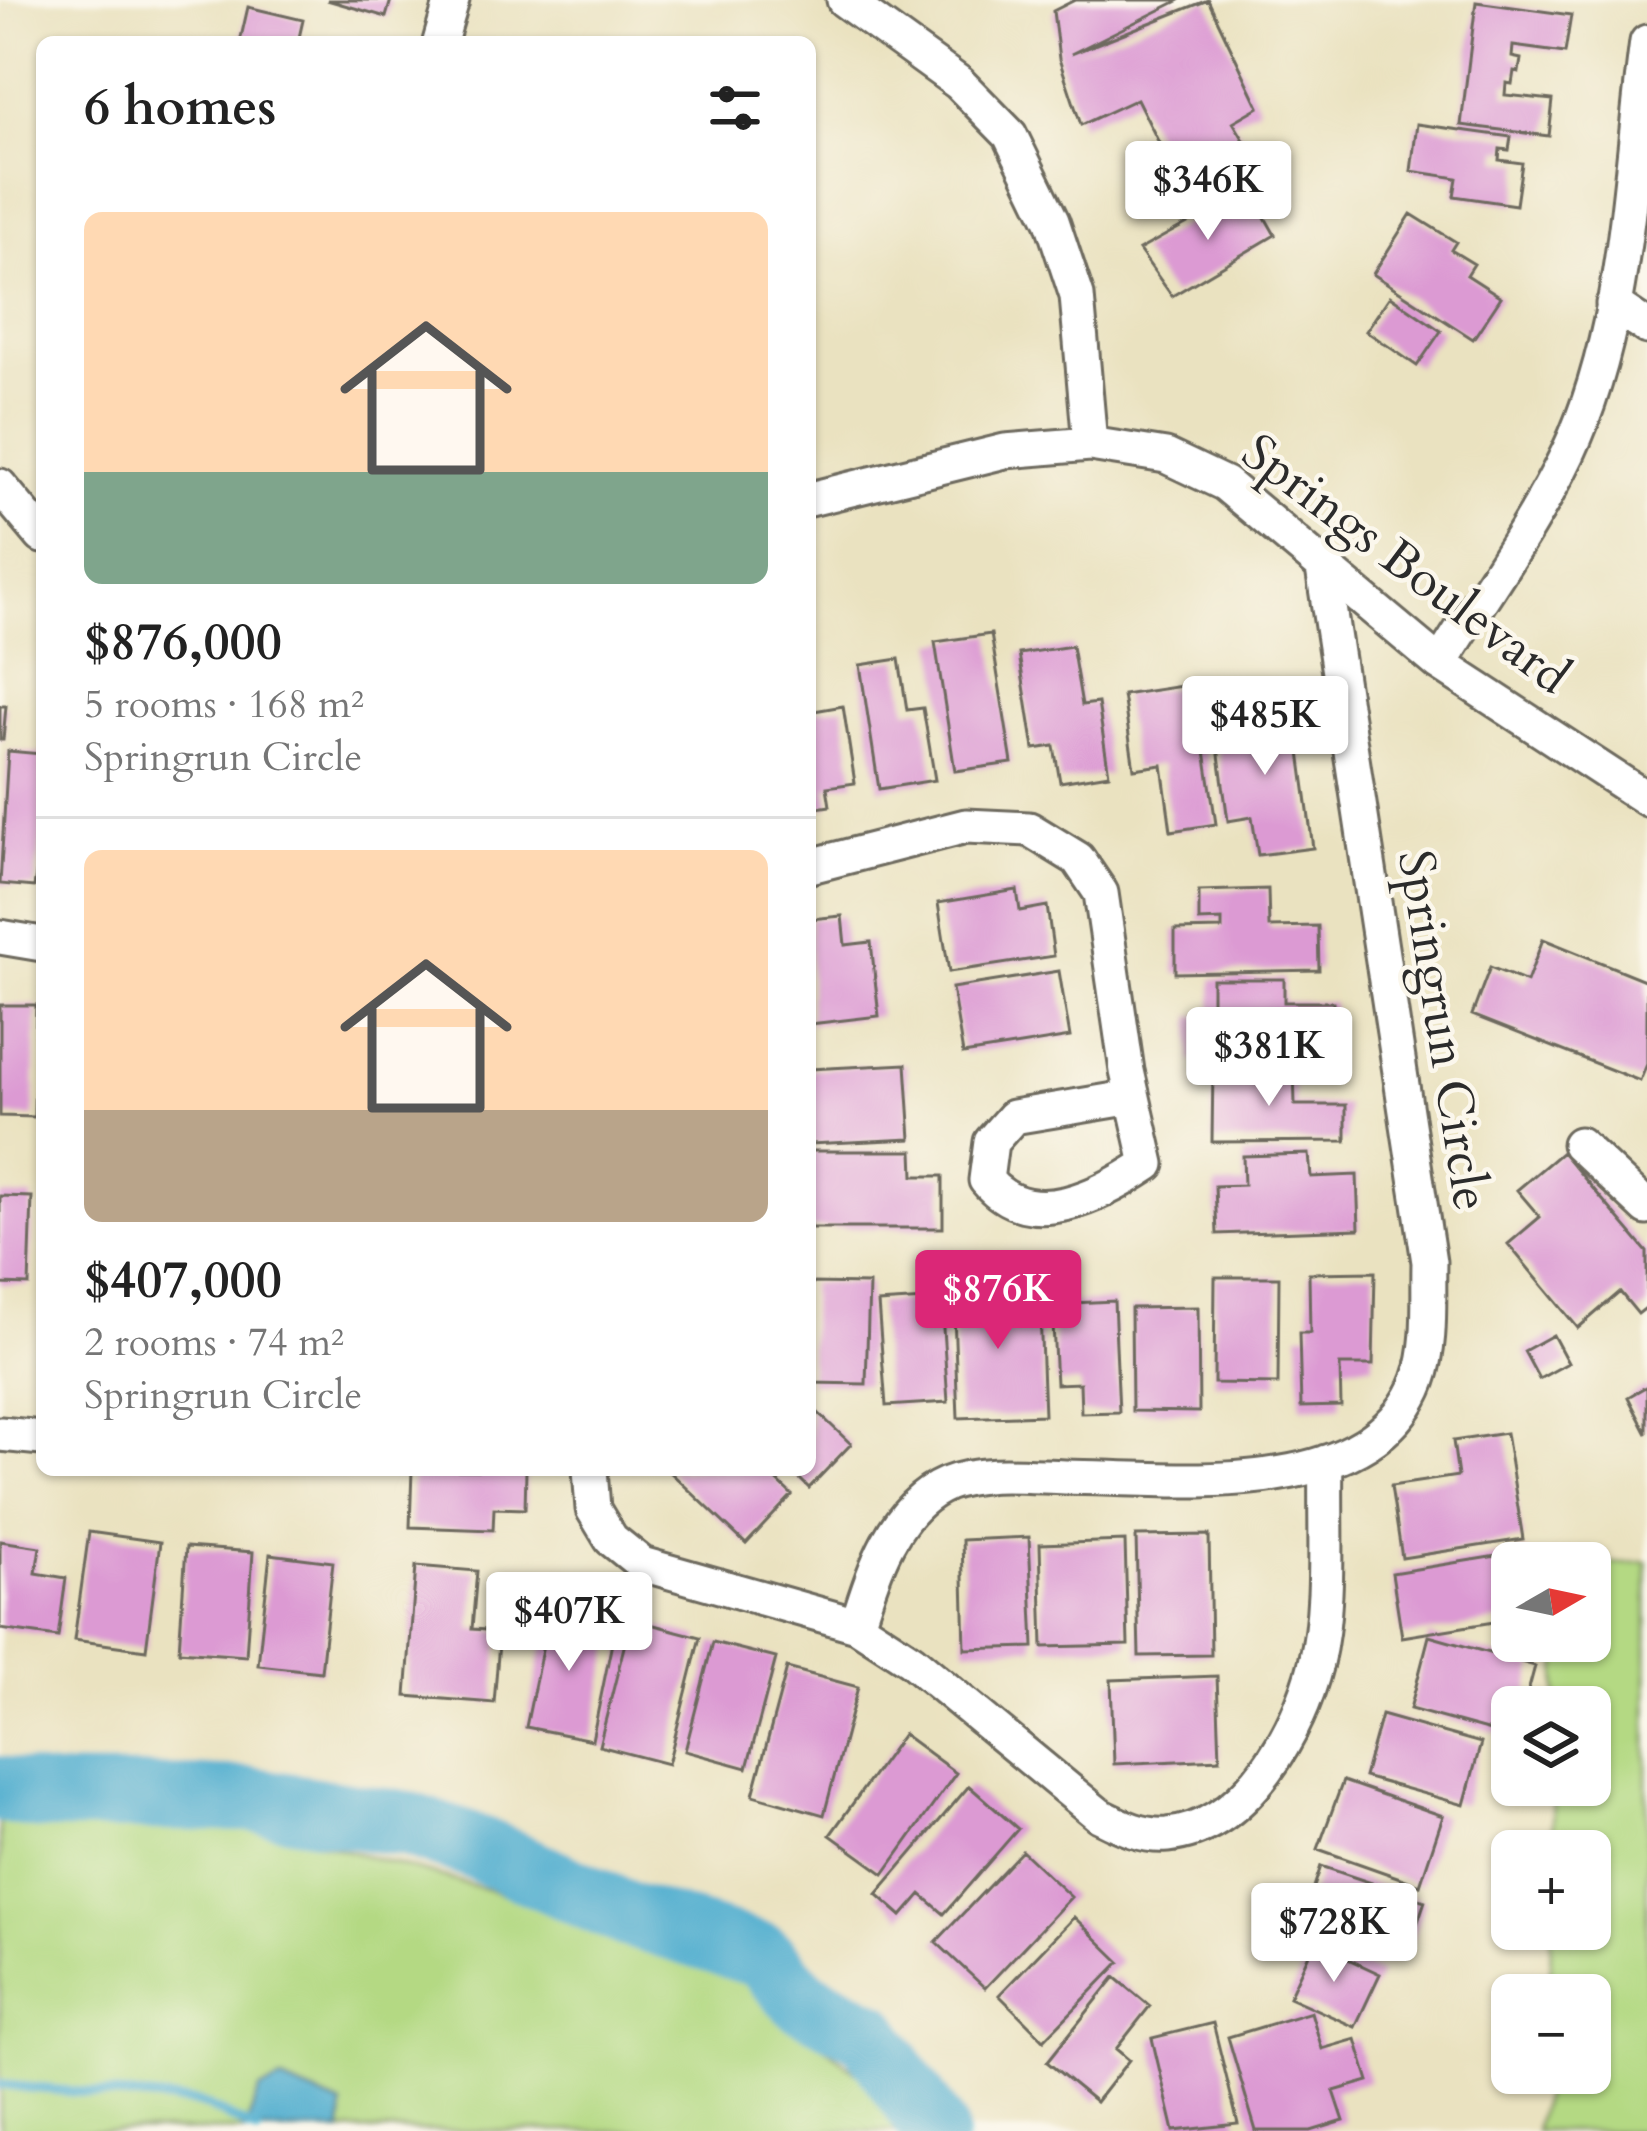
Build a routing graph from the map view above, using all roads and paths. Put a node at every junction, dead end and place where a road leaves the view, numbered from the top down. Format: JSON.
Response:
{"nodes":[{"id":1,"x":452,"y":0,"type":"edge"},
{"id":2,"x":844,"y":0,"type":"edge"},
{"id":3,"x":442,"y":36,"type":"edge"},
{"id":4,"x":1647,"y":42,"type":"edge"},
{"id":5,"x":1613,"y":304,"type":"junction"},
{"id":6,"x":1647,"y":327,"type":"edge"},
{"id":7,"x":1090,"y":444,"type":"junction"},
{"id":8,"x":0,"y":486,"type":"edge"},
{"id":9,"x":816,"y":498,"type":"edge"},
{"id":10,"x":36,"y":529,"type":"edge"},
{"id":11,"x":1323,"y":568,"type":"junction"},
{"id":12,"x":1440,"y":664,"type":"junction"},
{"id":13,"x":1647,"y":799,"type":"edge"},
{"id":14,"x":816,"y":864,"type":"edge"},
{"id":15,"x":0,"y":937,"type":"edge"},
{"id":16,"x":36,"y":943,"type":"edge"},
{"id":17,"x":1133,"y":1097,"type":"junction"},
{"id":18,"x":1579,"y":1144,"type":"dead end"},
{"id":19,"x":1647,"y":1208,"type":"edge"},
{"id":20,"x":0,"y":1434,"type":"edge"},
{"id":21,"x":36,"y":1437,"type":"edge"},
{"id":22,"x":1326,"y":1462,"type":"junction"},
{"id":23,"x":590,"y":1476,"type":"edge"},
{"id":24,"x":857,"y":1625,"type":"junction"}],
"edges":[{"from":1,"to":3,"type":"street"},
{"from":2,"to":7,"type":"street"},
{"from":4,"to":5,"type":"street"},
{"from":5,"to":6,"type":"street"},
{"from":5,"to":12,"type":"street"},
{"from":7,"to":9,"type":"street","name":"Springs Boulevard"},
{"from":7,"to":11,"type":"street","name":"Springs Boulevard"},
{"from":8,"to":10,"type":"street"},
{"from":11,"to":12,"type":"street","name":"Springs Boulevard"},
{"from":11,"to":22,"type":"street","name":"Springrun Circle"},
{"from":12,"to":13,"type":"street","name":"Springs Boulevard"},
{"from":14,"to":17,"type":"street"},
{"from":15,"to":16,"type":"street"},
{"from":17,"to":17,"type":"street"},
{"from":18,"to":19,"type":"street"},
{"from":20,"to":21,"type":"street"},
{"from":22,"to":24,"type":"street","name":"Springrun Circle"},
{"from":22,"to":24,"type":"street"},
{"from":23,"to":24,"type":"street"}]}
